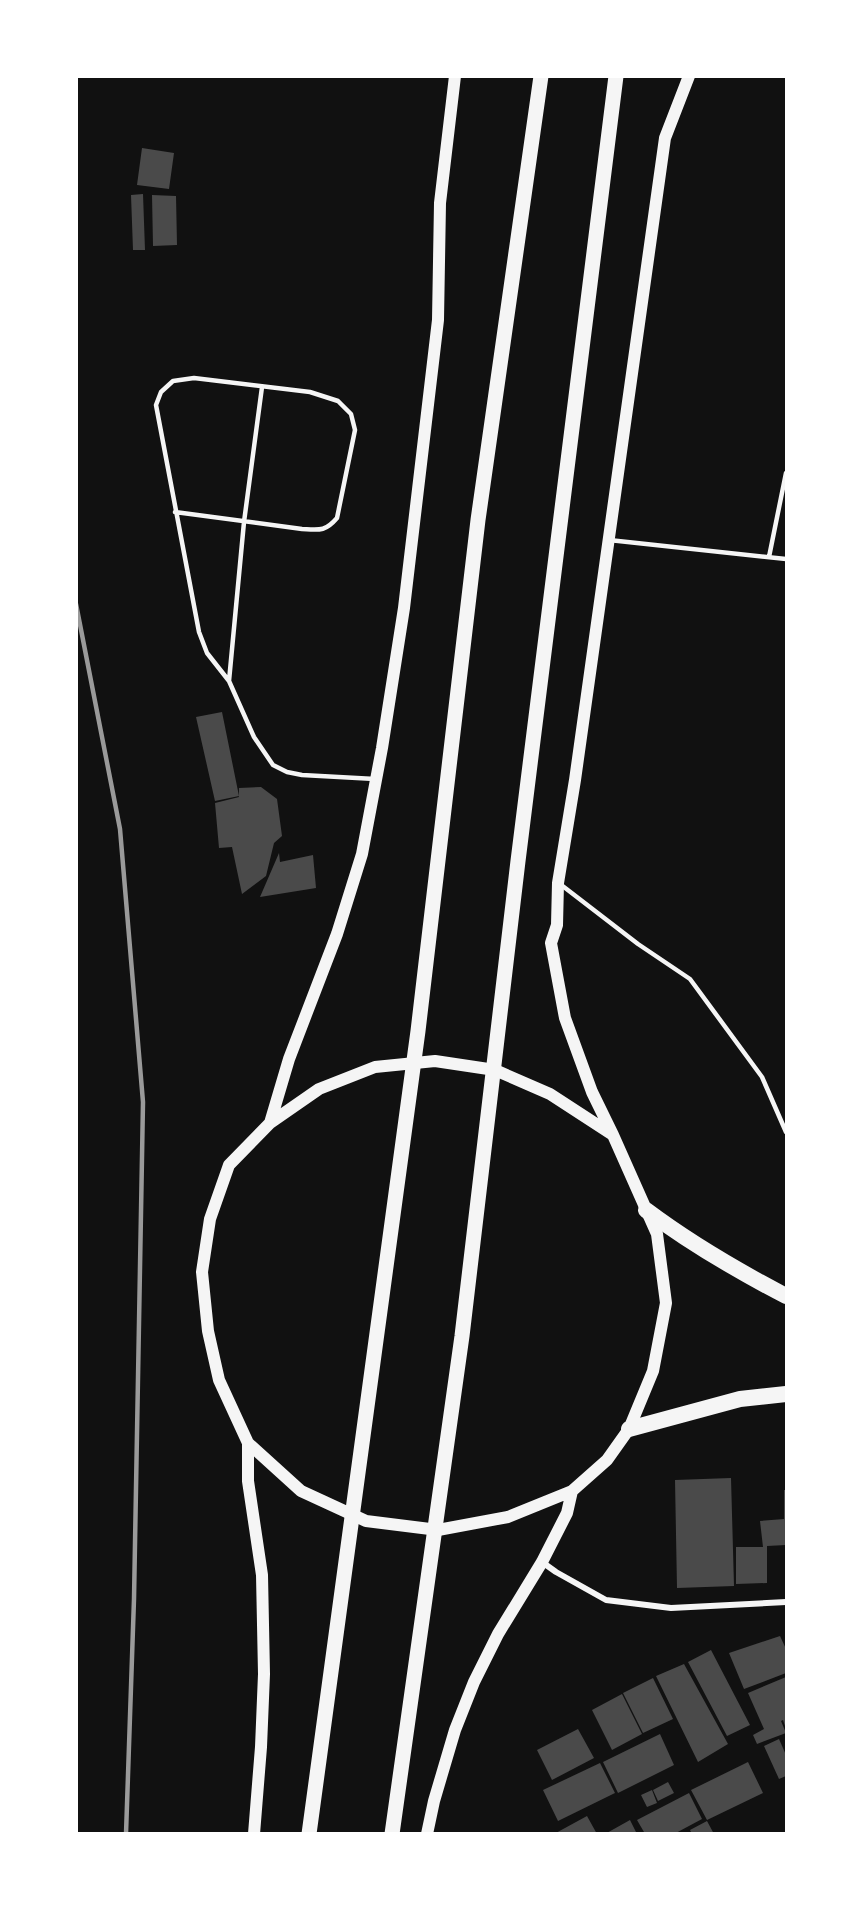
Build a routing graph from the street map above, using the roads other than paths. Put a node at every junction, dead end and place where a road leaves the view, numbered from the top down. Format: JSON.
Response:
{"nodes":[{"id":1,"x":455,"y":76,"type":"edge"},
{"id":2,"x":541,"y":76,"type":"edge"},
{"id":3,"x":616,"y":76,"type":"edge"},
{"id":4,"x":689,"y":77,"type":"edge"},
{"id":5,"x":262,"y":387,"type":"junction"},
{"id":6,"x":786,"y":473,"type":"edge"},
{"id":7,"x":175,"y":512,"type":"junction"},
{"id":8,"x":244,"y":522,"type":"junction"},
{"id":9,"x":609,"y":540,"type":"junction"},
{"id":10,"x":769,"y":557,"type":"junction"},
{"id":11,"x":786,"y":559,"type":"edge"},
{"id":12,"x":229,"y":681,"type":"junction"},
{"id":13,"x":376,"y":780,"type":"junction"},
{"id":14,"x":558,"y":883,"type":"junction"},
{"id":15,"x":270,"y":1123,"type":"junction"},
{"id":16,"x":786,"y":1132,"type":"edge"},
{"id":17,"x":613,"y":1135,"type":"junction"},
{"id":18,"x":646,"y":1210,"type":"junction"},
{"id":19,"x":761,"y":1283,"type":"junction"},
{"id":20,"x":786,"y":1287,"type":"edge"},
{"id":21,"x":786,"y":1296,"type":"edge"},
{"id":22,"x":786,"y":1394,"type":"edge"},
{"id":23,"x":629,"y":1429,"type":"junction"},
{"id":24,"x":248,"y":1443,"type":"junction"},
{"id":25,"x":572,"y":1491,"type":"junction"},
{"id":26,"x":542,"y":1562,"type":"junction"},
{"id":27,"x":786,"y":1602,"type":"edge"},
{"id":28,"x":254,"y":1833,"type":"edge"},
{"id":29,"x":309,"y":1833,"type":"edge"},
{"id":30,"x":392,"y":1833,"type":"edge"},
{"id":31,"x":427,"y":1833,"type":"edge"}],
"edges":[{"from":1,"to":13,"type":"main road"},
{"from":2,"to":29,"type":"main road"},
{"from":3,"to":30,"type":"main road"},
{"from":4,"to":9,"type":"main road"},
{"from":5,"to":7,"type":"lane"},
{"from":5,"to":8,"type":"lane"},
{"from":5,"to":8,"type":"lane"},
{"from":6,"to":10,"type":"lane"},
{"from":7,"to":8,"type":"lane"},
{"from":7,"to":12,"type":"lane"},
{"from":8,"to":12,"type":"lane"},
{"from":9,"to":10,"type":"lane"},
{"from":9,"to":14,"type":"main road"},
{"from":10,"to":11,"type":"lane"},
{"from":12,"to":13,"type":"lane"},
{"from":13,"to":15,"type":"main road"},
{"from":14,"to":16,"type":"lane"},
{"from":14,"to":17,"type":"main road"},
{"from":15,"to":17,"type":"main road"},
{"from":15,"to":24,"type":"main road"},
{"from":17,"to":18,"type":"main road"},
{"from":18,"to":19,"type":"highway"},
{"from":18,"to":23,"type":"main road"},
{"from":19,"to":20,"type":"street"},
{"from":19,"to":21,"type":"highway"},
{"from":22,"to":23,"type":"highway"},
{"from":23,"to":25,"type":"main road"},
{"from":24,"to":25,"type":"main road"},
{"from":24,"to":28,"type":"main road"},
{"from":25,"to":26,"type":"main road"},
{"from":26,"to":27,"type":"street"},
{"from":26,"to":31,"type":"main road"}]}
